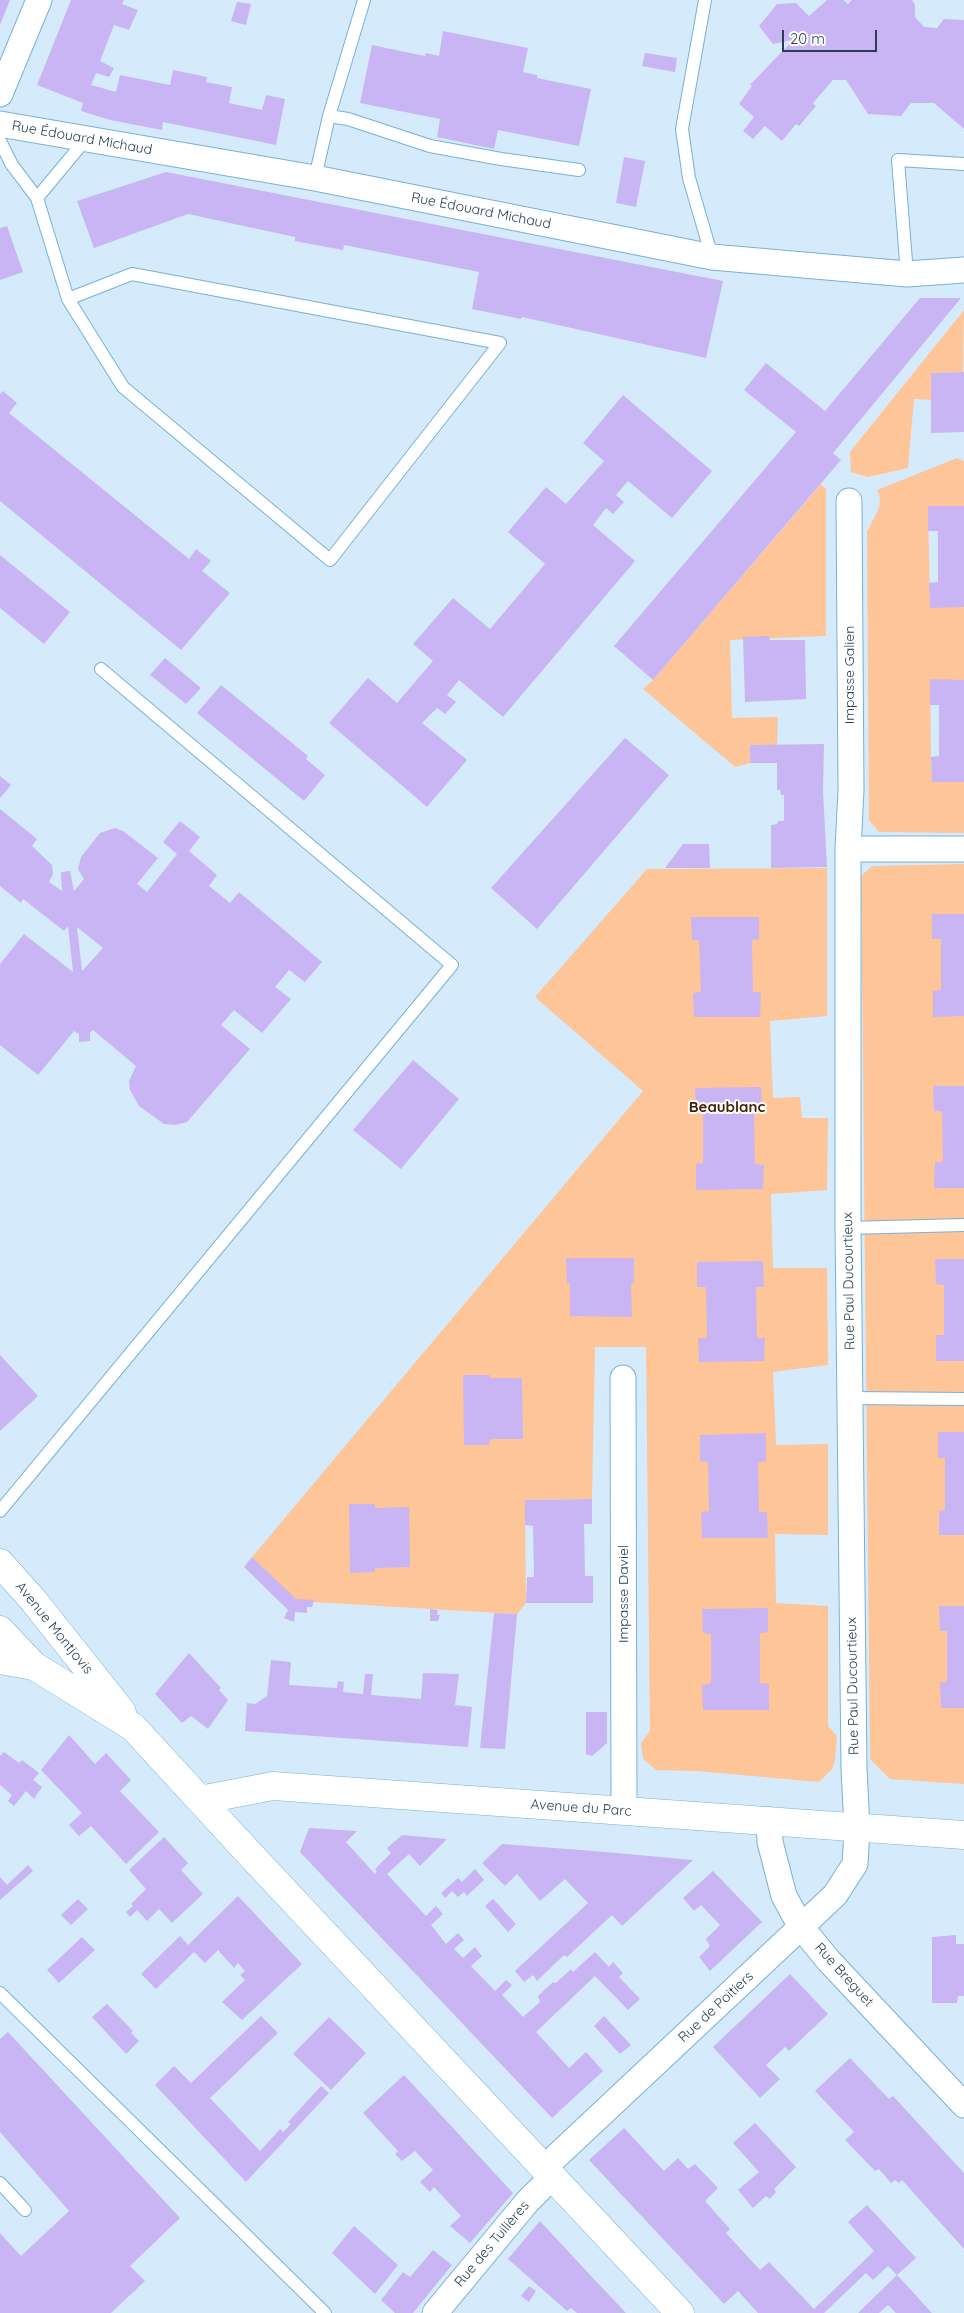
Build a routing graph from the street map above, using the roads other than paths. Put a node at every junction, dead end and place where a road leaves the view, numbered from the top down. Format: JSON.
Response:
{"nodes":[{"id":1,"x":39,"y":0,"type":"edge"},
{"id":2,"x":364,"y":0,"type":"edge"},
{"id":3,"x":705,"y":0,"type":"edge"},
{"id":4,"x":0,"y":94,"type":"edge"},
{"id":5,"x":329,"y":116,"type":"junction"},
{"id":6,"x":0,"y":124,"type":"edge"},
{"id":7,"x":86,"y":139,"type":"junction"},
{"id":8,"x":0,"y":140,"type":"edge"},
{"id":9,"x":964,"y":164,"type":"edge"},
{"id":10,"x":579,"y":170,"type":"dead end"},
{"id":11,"x":315,"y":178,"type":"junction"},
{"id":12,"x":37,"y":198,"type":"junction"},
{"id":13,"x":712,"y":257,"type":"junction"},
{"id":14,"x":964,"y":270,"type":"edge"},
{"id":15,"x":907,"y":274,"type":"junction"},
{"id":16,"x":68,"y":299,"type":"junction"},
{"id":17,"x":849,"y":501,"type":"dead end"},
{"id":18,"x":101,"y":669,"type":"dead end"},
{"id":19,"x":848,"y":849,"type":"junction"},
{"id":20,"x":964,"y":849,"type":"edge"},
{"id":21,"x":964,"y":1225,"type":"edge"},
{"id":22,"x":848,"y":1228,"type":"junction"},
{"id":23,"x":623,"y":1378,"type":"dead end"},
{"id":24,"x":851,"y":1398,"type":"junction"},
{"id":25,"x":964,"y":1399,"type":"edge"},
{"id":26,"x":0,"y":1511,"type":"edge"},
{"id":27,"x":0,"y":1563,"type":"edge"},
{"id":28,"x":0,"y":1630,"type":"edge"},
{"id":29,"x":0,"y":1660,"type":"edge"},
{"id":30,"x":34,"y":1666,"type":"junction"},
{"id":31,"x":133,"y":1727,"type":"junction"},
{"id":32,"x":200,"y":1800,"type":"junction"},
{"id":33,"x":624,"y":1811,"type":"junction"},
{"id":34,"x":769,"y":1820,"type":"junction"},
{"id":35,"x":857,"y":1829,"type":"junction"},
{"id":36,"x":964,"y":1835,"type":"edge"},
{"id":37,"x":801,"y":1926,"type":"junction"},
{"id":38,"x":1,"y":1997,"type":"edge"},
{"id":39,"x":964,"y":2105,"type":"edge"},
{"id":40,"x":548,"y":2173,"type":"junction"},
{"id":41,"x":0,"y":2183,"type":"edge"},
{"id":42,"x":25,"y":2210,"type":"dead end"},
{"id":43,"x":325,"y":2313,"type":"edge"},
{"id":44,"x":435,"y":2313,"type":"edge"},
{"id":45,"x":680,"y":2313,"type":"edge"}],
"edges":[{"from":1,"to":4,"type":"street"},
{"from":2,"to":5,"type":"lane"},
{"from":3,"to":13,"type":"lane"},
{"from":5,"to":10,"type":"lane"},
{"from":5,"to":11,"type":"lane"},
{"from":6,"to":7,"type":"street","name":"Rue Édouard Michaud"},
{"from":7,"to":11,"type":"street","name":"Rue Édouard Michaud"},
{"from":7,"to":12,"type":"lane"},
{"from":8,"to":12,"type":"lane"},
{"from":9,"to":15,"type":"lane"},
{"from":11,"to":13,"type":"street","name":"Rue Édouard Michaud"},
{"from":12,"to":16,"type":"lane"},
{"from":13,"to":15,"type":"street","name":"Rue Édouard Michaud"},
{"from":14,"to":15,"type":"street","name":"Rue Édouard Michaud"},
{"from":16,"to":16,"type":"lane"},
{"from":17,"to":19,"type":"street","name":"Impasse Galien"},
{"from":18,"to":26,"type":"lane"},
{"from":19,"to":20,"type":"street"},
{"from":19,"to":22,"type":"street","name":"Rue Paul Ducourtieux"},
{"from":21,"to":22,"type":"lane"},
{"from":22,"to":24,"type":"street","name":"Rue Paul Ducourtieux"},
{"from":23,"to":33,"type":"street","name":"Impasse Daviel"},
{"from":24,"to":25,"type":"lane"},
{"from":24,"to":35,"type":"street","name":"Rue Paul Ducourtieux"},
{"from":27,"to":31,"type":"main road","name":"Avenue Montjovis"},
{"from":28,"to":30,"type":"main road"},
{"from":29,"to":30,"type":"main road"},
{"from":30,"to":31,"type":"main road"},
{"from":31,"to":32,"type":"main road"},
{"from":32,"to":33,"type":"main road","name":"Avenue du Parc"},
{"from":32,"to":40,"type":"main road"},
{"from":33,"to":34,"type":"main road","name":"Avenue du Parc"},
{"from":34,"to":35,"type":"main road","name":"Avenue du Parc"},
{"from":34,"to":37,"type":"street","name":"Rue Breguet"},
{"from":35,"to":36,"type":"main road","name":"Avenue du Parc"},
{"from":35,"to":37,"type":"street","name":"Rue de Poitiers"},
{"from":37,"to":39,"type":"street","name":"Rue Breguet"},
{"from":37,"to":40,"type":"street","name":"Rue de Poitiers"},
{"from":38,"to":43,"type":"lane"},
{"from":40,"to":44,"type":"street","name":"Rue des Tuilières"},
{"from":40,"to":45,"type":"main road"},
{"from":41,"to":42,"type":"lane"}]}
